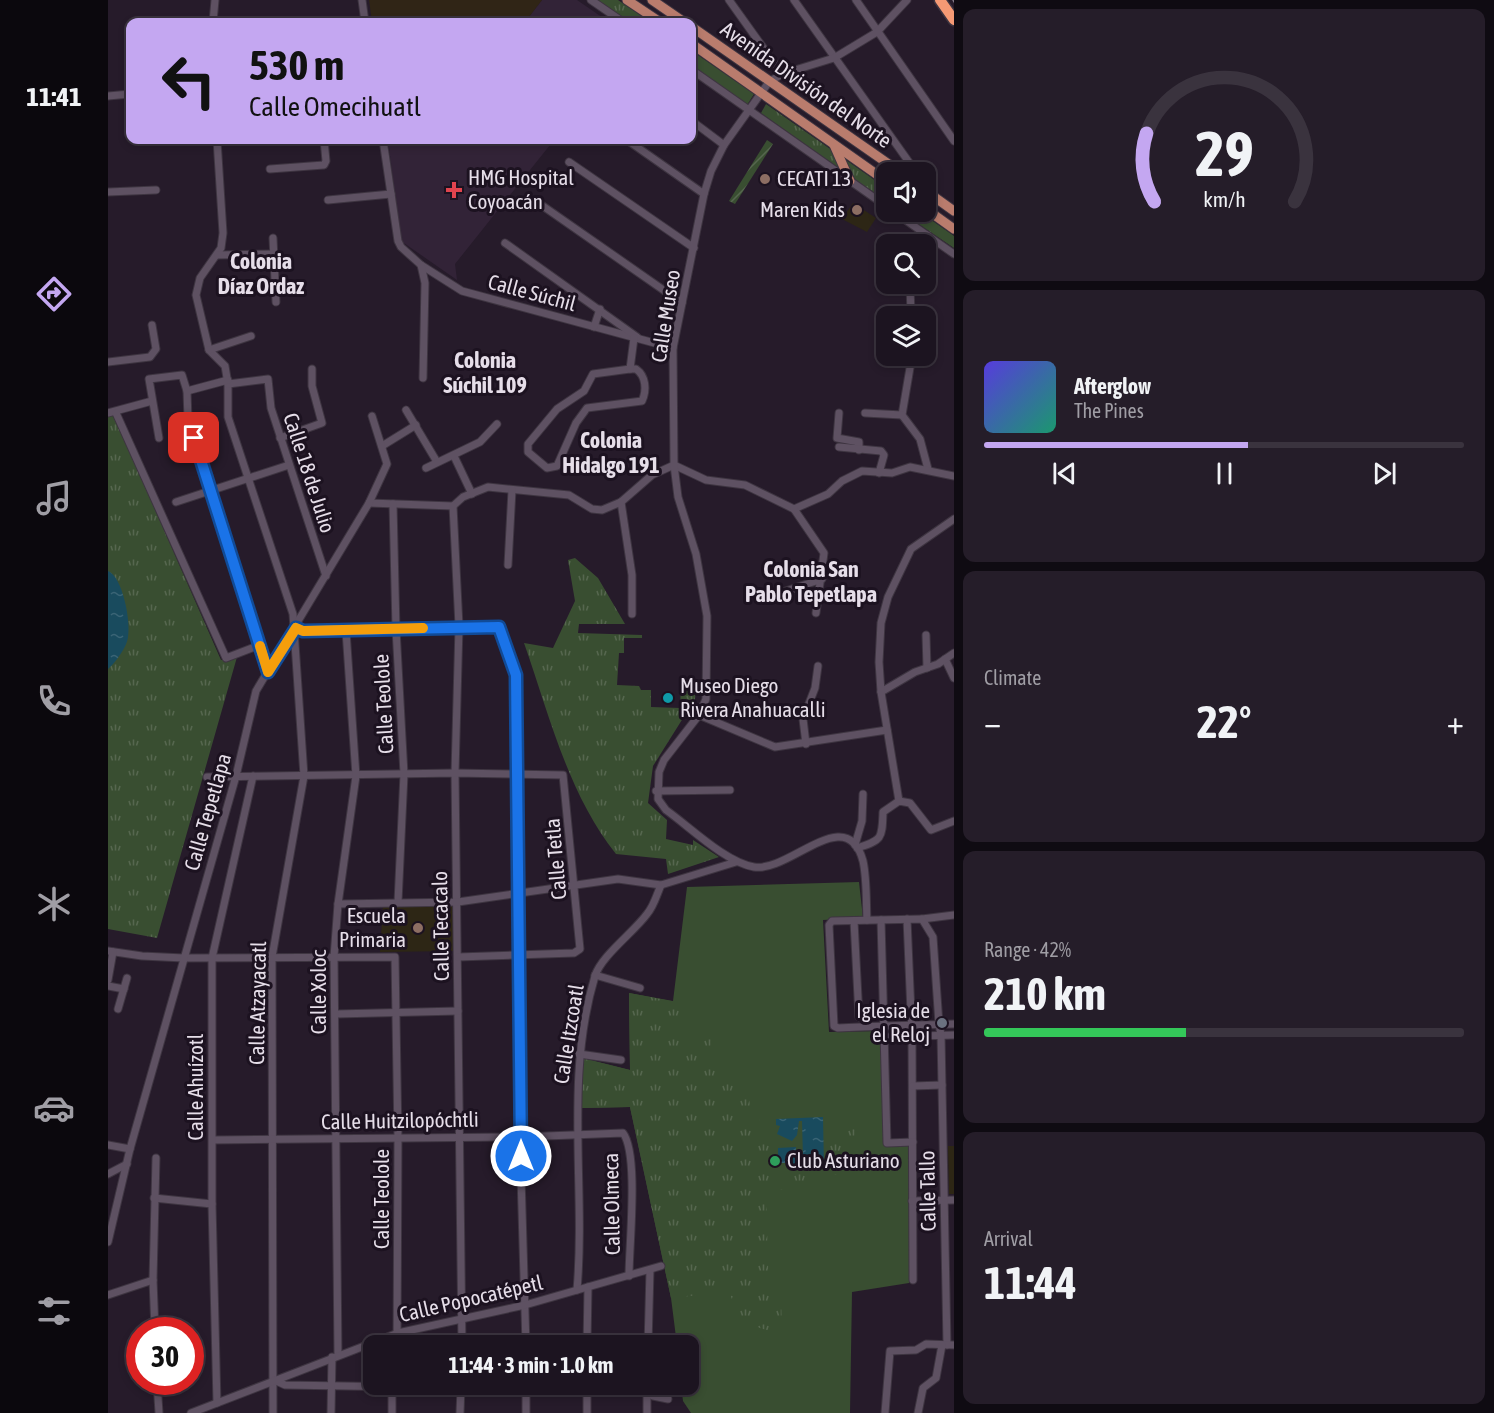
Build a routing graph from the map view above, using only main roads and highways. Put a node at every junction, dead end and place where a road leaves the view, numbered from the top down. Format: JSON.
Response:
{"nodes":[{"id":1,"x":627,"y":0,"type":"edge"},
{"id":2,"x":652,"y":0,"type":"edge"},
{"id":3,"x":940,"y":0,"type":"edge"},
{"id":4,"x":654,"y":18,"type":"edge"},
{"id":5,"x":678,"y":18,"type":"edge"},
{"id":6,"x":954,"y":20,"type":"edge"},
{"id":7,"x":696,"y":30,"type":"edge"},
{"id":8,"x":696,"y":47,"type":"edge"},
{"id":9,"x":833,"y":143,"type":"junction"},
{"id":10,"x":885,"y":162,"type":"edge"},
{"id":11,"x":876,"y":174,"type":"edge"},
{"id":12,"x":850,"y":181,"type":"road end"},
{"id":13,"x":936,"y":198,"type":"edge"},
{"id":14,"x":954,"y":211,"type":"edge"},
{"id":15,"x":936,"y":216,"type":"edge"},
{"id":16,"x":954,"y":230,"type":"edge"}],
"edges":[{"from":1,"to":4,"type":"main road"},
{"from":2,"to":5,"type":"main road"},
{"from":3,"to":6,"type":"highway"},
{"from":7,"to":10,"type":"main road","name":"Avenida División del Norte"},
{"from":8,"to":9,"type":"main road","name":"Avenida División del Norte"},
{"from":9,"to":11,"type":"main road","name":"Avenida División del Norte"},
{"from":9,"to":12,"type":"main road"},
{"from":13,"to":14,"type":"main road"},
{"from":15,"to":16,"type":"main road"}]}
